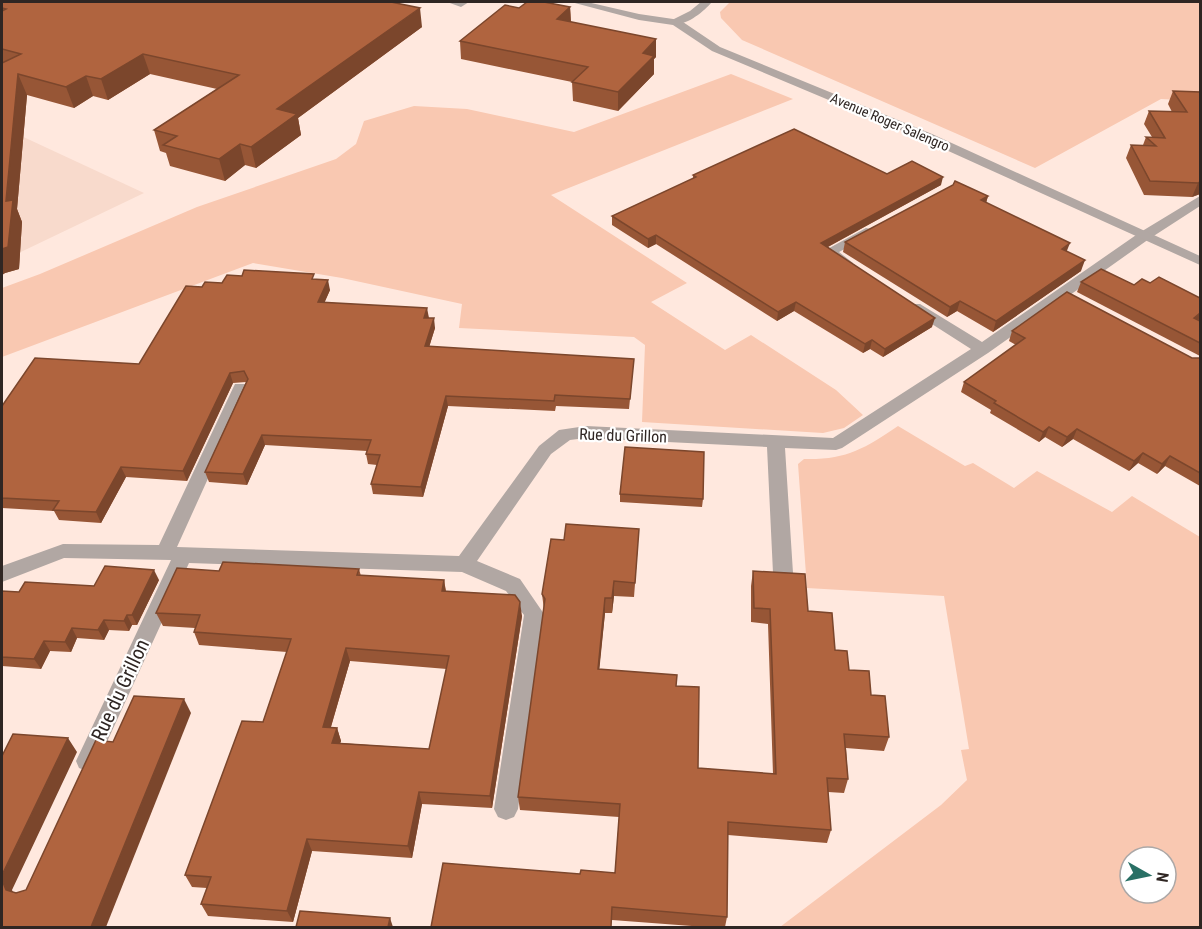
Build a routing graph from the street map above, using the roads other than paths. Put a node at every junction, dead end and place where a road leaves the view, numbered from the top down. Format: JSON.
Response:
{"nodes":[{"id":1,"x":452,"y":2,"type":"edge"},
{"id":2,"x":464,"y":2,"type":"edge"},
{"id":3,"x":576,"y":2,"type":"edge"},
{"id":4,"x":706,"y":2,"type":"edge"},
{"id":5,"x":676,"y":22,"type":"junction"},
{"id":6,"x":1200,"y":200,"type":"edge"},
{"id":7,"x":881,"y":224,"type":"edge"},
{"id":8,"x":1144,"y":236,"type":"junction"},
{"id":9,"x":1200,"y":261,"type":"edge"},
{"id":10,"x":857,"y":270,"type":"edge"},
{"id":11,"x":906,"y":301,"type":"edge"},
{"id":12,"x":982,"y":349,"type":"junction"},
{"id":13,"x":241,"y":388,"type":"edge"},
{"id":14,"x":776,"y":442,"type":"junction"},
{"id":15,"x":174,"y":554,"type":"junction"},
{"id":16,"x":464,"y":564,"type":"junction"},
{"id":17,"x":783,"y":573,"type":"edge"},
{"id":18,"x":2,"y":574,"type":"edge"},
{"id":19,"x":78,"y":782,"type":"edge"},
{"id":20,"x":506,"y":809,"type":"dead end"}],
"edges":[{"from":1,"to":2,"type":"street"},
{"from":3,"to":5,"type":"street","name":"Avenue Roger Salengro"},
{"from":4,"to":5,"type":"street"},
{"from":5,"to":8,"type":"street","name":"Avenue Roger Salengro"},
{"from":6,"to":8,"type":"street","name":"Rue du Grillon"},
{"from":7,"to":10,"type":"street"},
{"from":8,"to":9,"type":"street","name":"Avenue Roger Salengro"},
{"from":8,"to":12,"type":"street","name":"Rue du Grillon"},
{"from":11,"to":12,"type":"street"},
{"from":12,"to":14,"type":"street","name":"Rue du Grillon"},
{"from":13,"to":15,"type":"street","name":"Rue du Grillon"},
{"from":14,"to":16,"type":"street","name":"Rue du Grillon"},
{"from":14,"to":17,"type":"street"},
{"from":15,"to":16,"type":"street"},
{"from":15,"to":18,"type":"street"},
{"from":15,"to":19,"type":"street","name":"Rue du Grillon"},
{"from":16,"to":20,"type":"street"}]}
